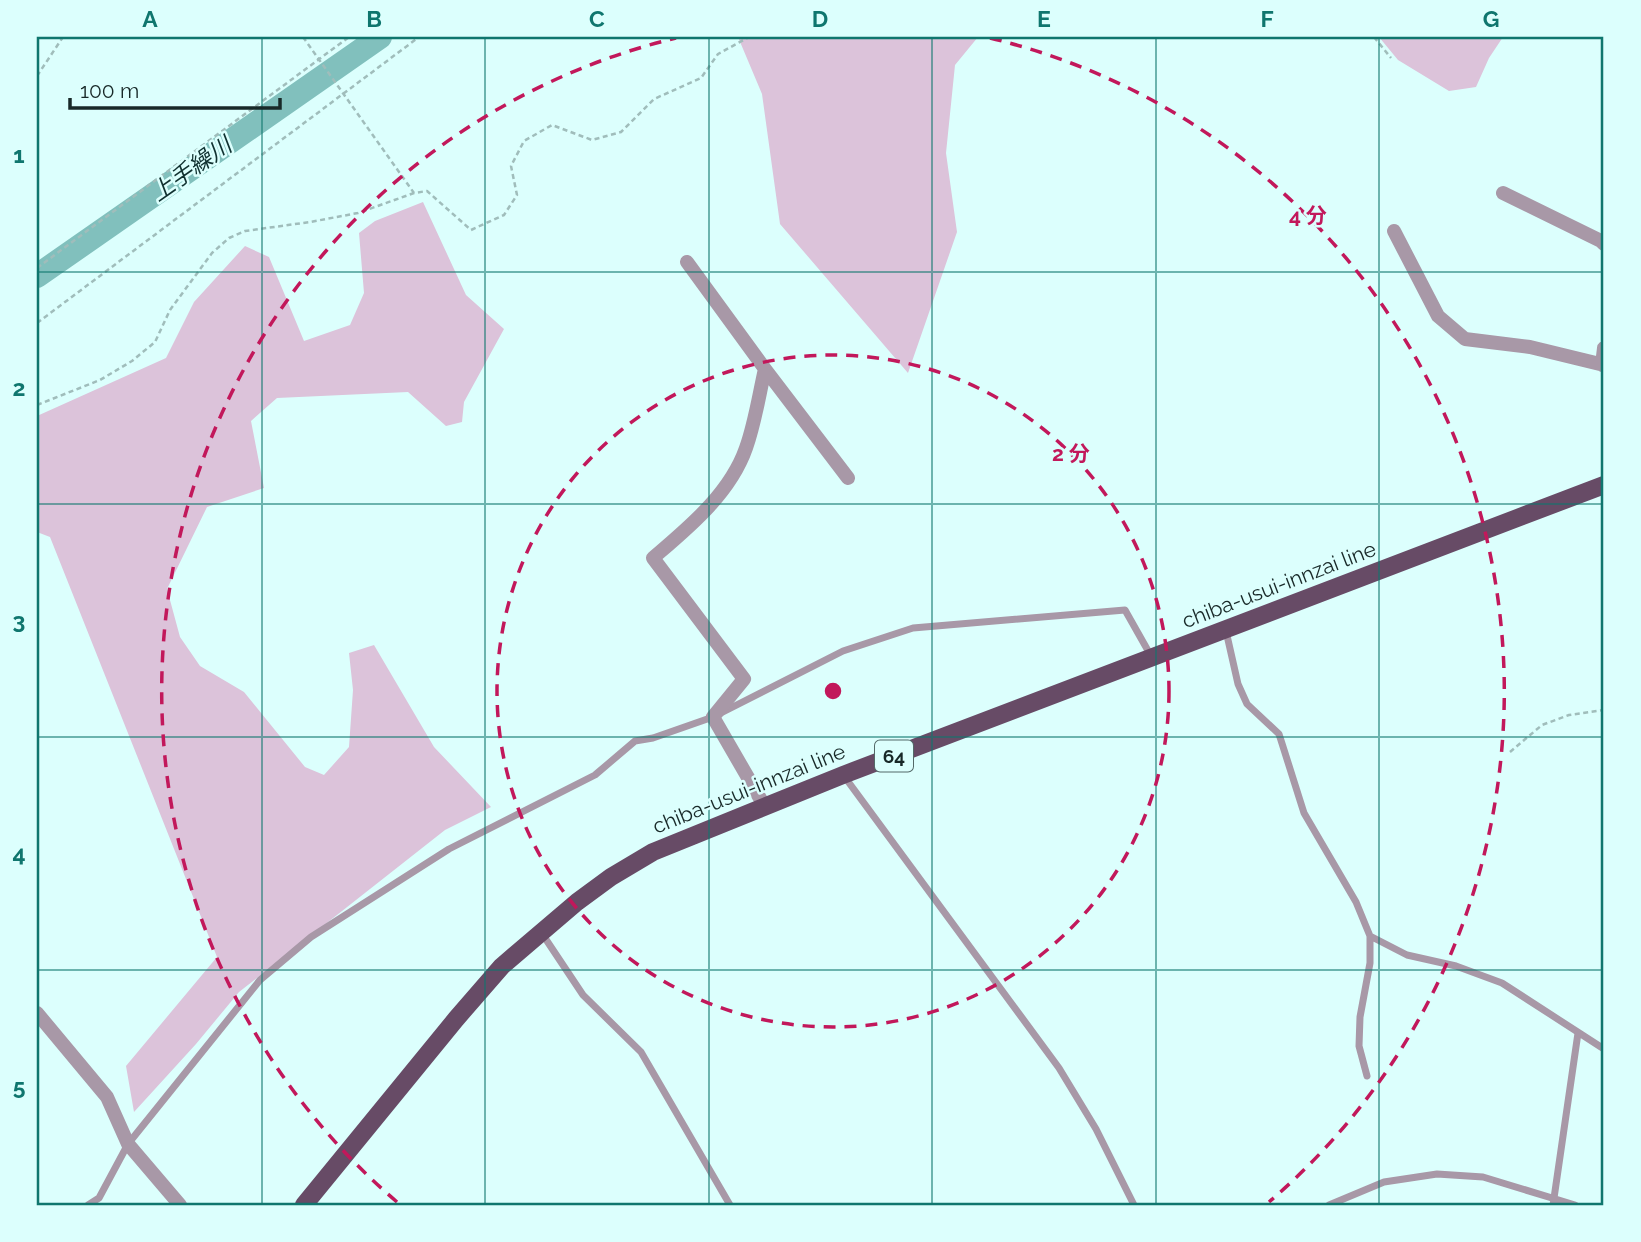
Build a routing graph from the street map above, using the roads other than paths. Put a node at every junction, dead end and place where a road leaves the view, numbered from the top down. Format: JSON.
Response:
{"nodes":[{"id":1,"x":1503,"y":193,"type":"dead end"},
{"id":2,"x":1394,"y":232,"type":"dead end"},
{"id":3,"x":1604,"y":244,"type":"edge"},
{"id":4,"x":687,"y":262,"type":"dead end"},
{"id":5,"x":1604,"y":348,"type":"edge"},
{"id":6,"x":1603,"y":365,"type":"edge"},
{"id":7,"x":765,"y":369,"type":"junction"},
{"id":8,"x":848,"y":478,"type":"dead end"},
{"id":9,"x":1604,"y":485,"type":"edge"},
{"id":10,"x":1226,"y":630,"type":"junction"},
{"id":11,"x":1152,"y":658,"type":"junction"},
{"id":12,"x":713,"y":717,"type":"junction"},
{"id":13,"x":843,"y":775,"type":"junction"},
{"id":14,"x":765,"y":807,"type":"junction"},
{"id":15,"x":540,"y":931,"type":"junction"},
{"id":16,"x":1370,"y":936,"type":"junction"},
{"id":17,"x":37,"y":1013,"type":"edge"},
{"id":18,"x":1578,"y":1033,"type":"junction"},
{"id":19,"x":1604,"y":1049,"type":"edge"},
{"id":20,"x":1367,"y":1076,"type":"dead end"},
{"id":21,"x":128,"y":1144,"type":"junction"},
{"id":22,"x":1553,"y":1202,"type":"edge"},
{"id":23,"x":88,"y":1205,"type":"edge"},
{"id":24,"x":180,"y":1205,"type":"edge"},
{"id":25,"x":304,"y":1205,"type":"edge"},
{"id":26,"x":730,"y":1205,"type":"edge"},
{"id":27,"x":1134,"y":1205,"type":"edge"},
{"id":28,"x":1329,"y":1205,"type":"edge"},
{"id":29,"x":1576,"y":1205,"type":"edge"}],
"edges":[{"from":1,"to":3,"type":"street"},
{"from":2,"to":6,"type":"street"},
{"from":4,"to":7,"type":"street"},
{"from":5,"to":6,"type":"street"},
{"from":7,"to":8,"type":"street"},
{"from":7,"to":12,"type":"street"},
{"from":9,"to":10,"type":"main road","name":"chiba-usui-innzai line","number":"64"},
{"from":10,"to":11,"type":"main road","name":"chiba-usui-innzai line","number":"64"},
{"from":10,"to":16,"type":"lane"},
{"from":11,"to":12,"type":"lane"},
{"from":11,"to":13,"type":"main road","name":"chiba-usui-innzai line","number":"64"},
{"from":12,"to":14,"type":"street"},
{"from":12,"to":21,"type":"lane"},
{"from":13,"to":14,"type":"main road","name":"chiba-usui-innzai line","number":"64"},
{"from":13,"to":27,"type":"lane"},
{"from":14,"to":15,"type":"main road","name":"chiba-usui-innzai line","number":"64"},
{"from":15,"to":25,"type":"main road","name":"chiba-usui-innzai line","number":"64"},
{"from":15,"to":26,"type":"lane"},
{"from":16,"to":18,"type":"lane"},
{"from":16,"to":20,"type":"lane"},
{"from":17,"to":21,"type":"street"},
{"from":18,"to":19,"type":"lane"},
{"from":18,"to":22,"type":"lane"},
{"from":21,"to":23,"type":"lane"},
{"from":21,"to":24,"type":"street"},
{"from":22,"to":28,"type":"lane"},
{"from":22,"to":29,"type":"lane"}]}
